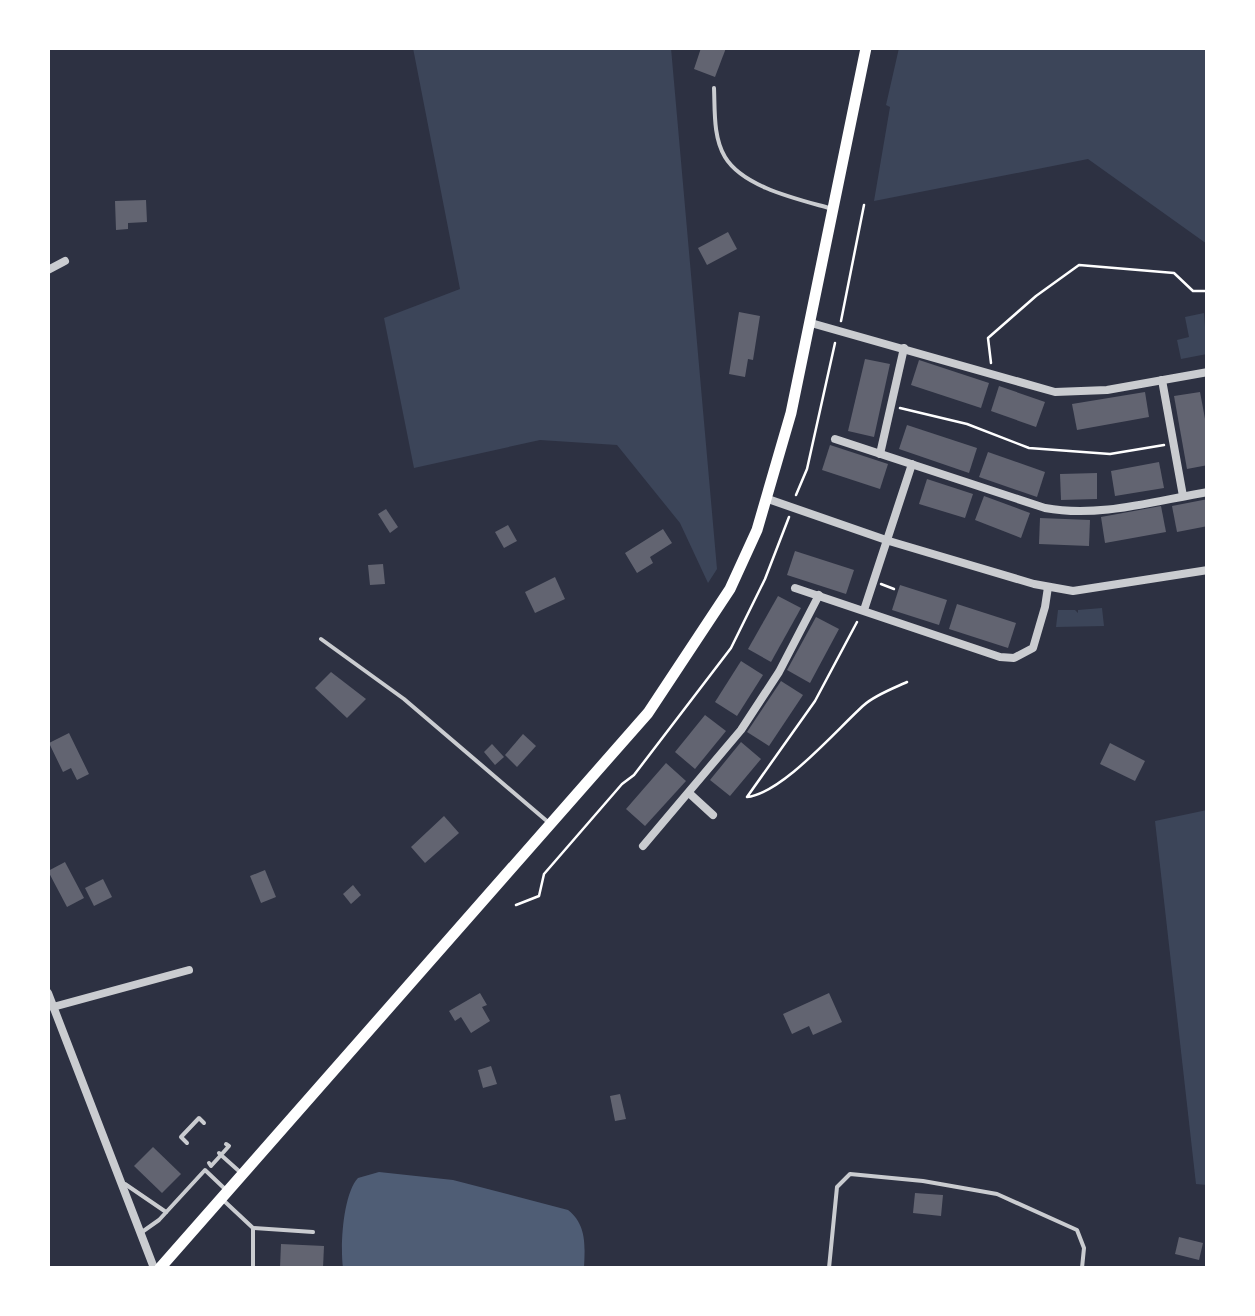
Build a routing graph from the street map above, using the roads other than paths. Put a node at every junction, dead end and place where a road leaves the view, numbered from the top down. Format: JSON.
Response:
{"nodes":[{"id":1,"x":866,"y":48,"type":"edge"},
{"id":2,"x":714,"y":88,"type":"dead end"},
{"id":3,"x":834,"y":209,"type":"junction"},
{"id":4,"x":65,"y":261,"type":"dead end"},
{"id":5,"x":48,"y":270,"type":"edge"},
{"id":6,"x":811,"y":324,"type":"junction"},
{"id":7,"x":904,"y":348,"type":"junction"},
{"id":8,"x":1208,"y":372,"type":"edge"},
{"id":9,"x":1162,"y":380,"type":"junction"},
{"id":10,"x":834,"y":439,"type":"dead end"},
{"id":11,"x":880,"y":454,"type":"junction"},
{"id":12,"x":912,"y":464,"type":"junction"},
{"id":13,"x":1208,"y":492,"type":"edge"},
{"id":14,"x":1183,"y":496,"type":"junction"},
{"id":15,"x":768,"y":498,"type":"junction"},
{"id":16,"x":889,"y":541,"type":"junction"},
{"id":17,"x":1208,"y":570,"type":"edge"},
{"id":18,"x":1048,"y":587,"type":"junction"},
{"id":19,"x":794,"y":588,"type":"dead end"},
{"id":20,"x":819,"y":596,"type":"junction"},
{"id":21,"x":864,"y":610,"type":"junction"},
{"id":22,"x":321,"y":639,"type":"dead end"},
{"id":23,"x":689,"y":793,"type":"junction"},
{"id":24,"x":713,"y":815,"type":"dead end"},
{"id":25,"x":552,"y":825,"type":"junction"},
{"id":26,"x":642,"y":846,"type":"dead end"},
{"id":27,"x":188,"y":970,"type":"dead end"},
{"id":28,"x":48,"y":993,"type":"edge"},
{"id":29,"x":53,"y":1006,"type":"junction"},
{"id":30,"x":204,"y":1124,"type":"dead end"},
{"id":31,"x":190,"y":1128,"type":"junction"},
{"id":32,"x":196,"y":1132,"type":"dead end"},
{"id":33,"x":187,"y":1143,"type":"dead end"},
{"id":34,"x":226,"y":1144,"type":"dead end"},
{"id":35,"x":220,"y":1154,"type":"junction"},
{"id":36,"x":205,"y":1170,"type":"junction"},
{"id":37,"x":243,"y":1175,"type":"junction"},
{"id":38,"x":122,"y":1183,"type":"junction"},
{"id":39,"x":225,"y":1196,"type":"junction"},
{"id":40,"x":166,"y":1212,"type":"junction"},
{"id":41,"x":254,"y":1228,"type":"junction"},
{"id":42,"x":313,"y":1232,"type":"dead end"},
{"id":43,"x":141,"y":1233,"type":"junction"},
{"id":44,"x":157,"y":1268,"type":"edge"},
{"id":45,"x":253,"y":1268,"type":"edge"},
{"id":46,"x":829,"y":1268,"type":"edge"},
{"id":47,"x":1082,"y":1268,"type":"edge"}],
"edges":[{"from":1,"to":3,"type":"main road"},
{"from":2,"to":3,"type":"lane"},
{"from":3,"to":6,"type":"main road"},
{"from":4,"to":5,"type":"street"},
{"from":6,"to":7,"type":"street"},
{"from":6,"to":15,"type":"main road"},
{"from":7,"to":9,"type":"street"},
{"from":7,"to":11,"type":"street"},
{"from":8,"to":9,"type":"street"},
{"from":9,"to":14,"type":"street"},
{"from":10,"to":11,"type":"street"},
{"from":11,"to":12,"type":"street"},
{"from":12,"to":14,"type":"street"},
{"from":12,"to":16,"type":"street"},
{"from":13,"to":14,"type":"street"},
{"from":15,"to":16,"type":"street"},
{"from":15,"to":25,"type":"main road"},
{"from":16,"to":18,"type":"street"},
{"from":16,"to":21,"type":"street"},
{"from":17,"to":18,"type":"street"},
{"from":18,"to":21,"type":"street"},
{"from":19,"to":20,"type":"street"},
{"from":20,"to":21,"type":"street"},
{"from":20,"to":23,"type":"street"},
{"from":22,"to":25,"type":"lane"},
{"from":23,"to":24,"type":"street"},
{"from":23,"to":26,"type":"street"},
{"from":25,"to":37,"type":"main road"},
{"from":27,"to":29,"type":"street"},
{"from":28,"to":29,"type":"street"},
{"from":29,"to":38,"type":"street"},
{"from":30,"to":31,"type":"lane"},
{"from":31,"to":32,"type":"lane"},
{"from":31,"to":33,"type":"lane"},
{"from":34,"to":35,"type":"lane"},
{"from":35,"to":36,"type":"lane"},
{"from":35,"to":37,"type":"lane"},
{"from":36,"to":39,"type":"lane"},
{"from":36,"to":40,"type":"lane"},
{"from":37,"to":39,"type":"main road"},
{"from":38,"to":40,"type":"lane"},
{"from":38,"to":43,"type":"street"},
{"from":39,"to":41,"type":"lane"},
{"from":39,"to":44,"type":"main road"},
{"from":40,"to":43,"type":"lane"},
{"from":41,"to":42,"type":"lane"},
{"from":41,"to":45,"type":"lane"},
{"from":43,"to":44,"type":"street"},
{"from":46,"to":47,"type":"lane"}]}
